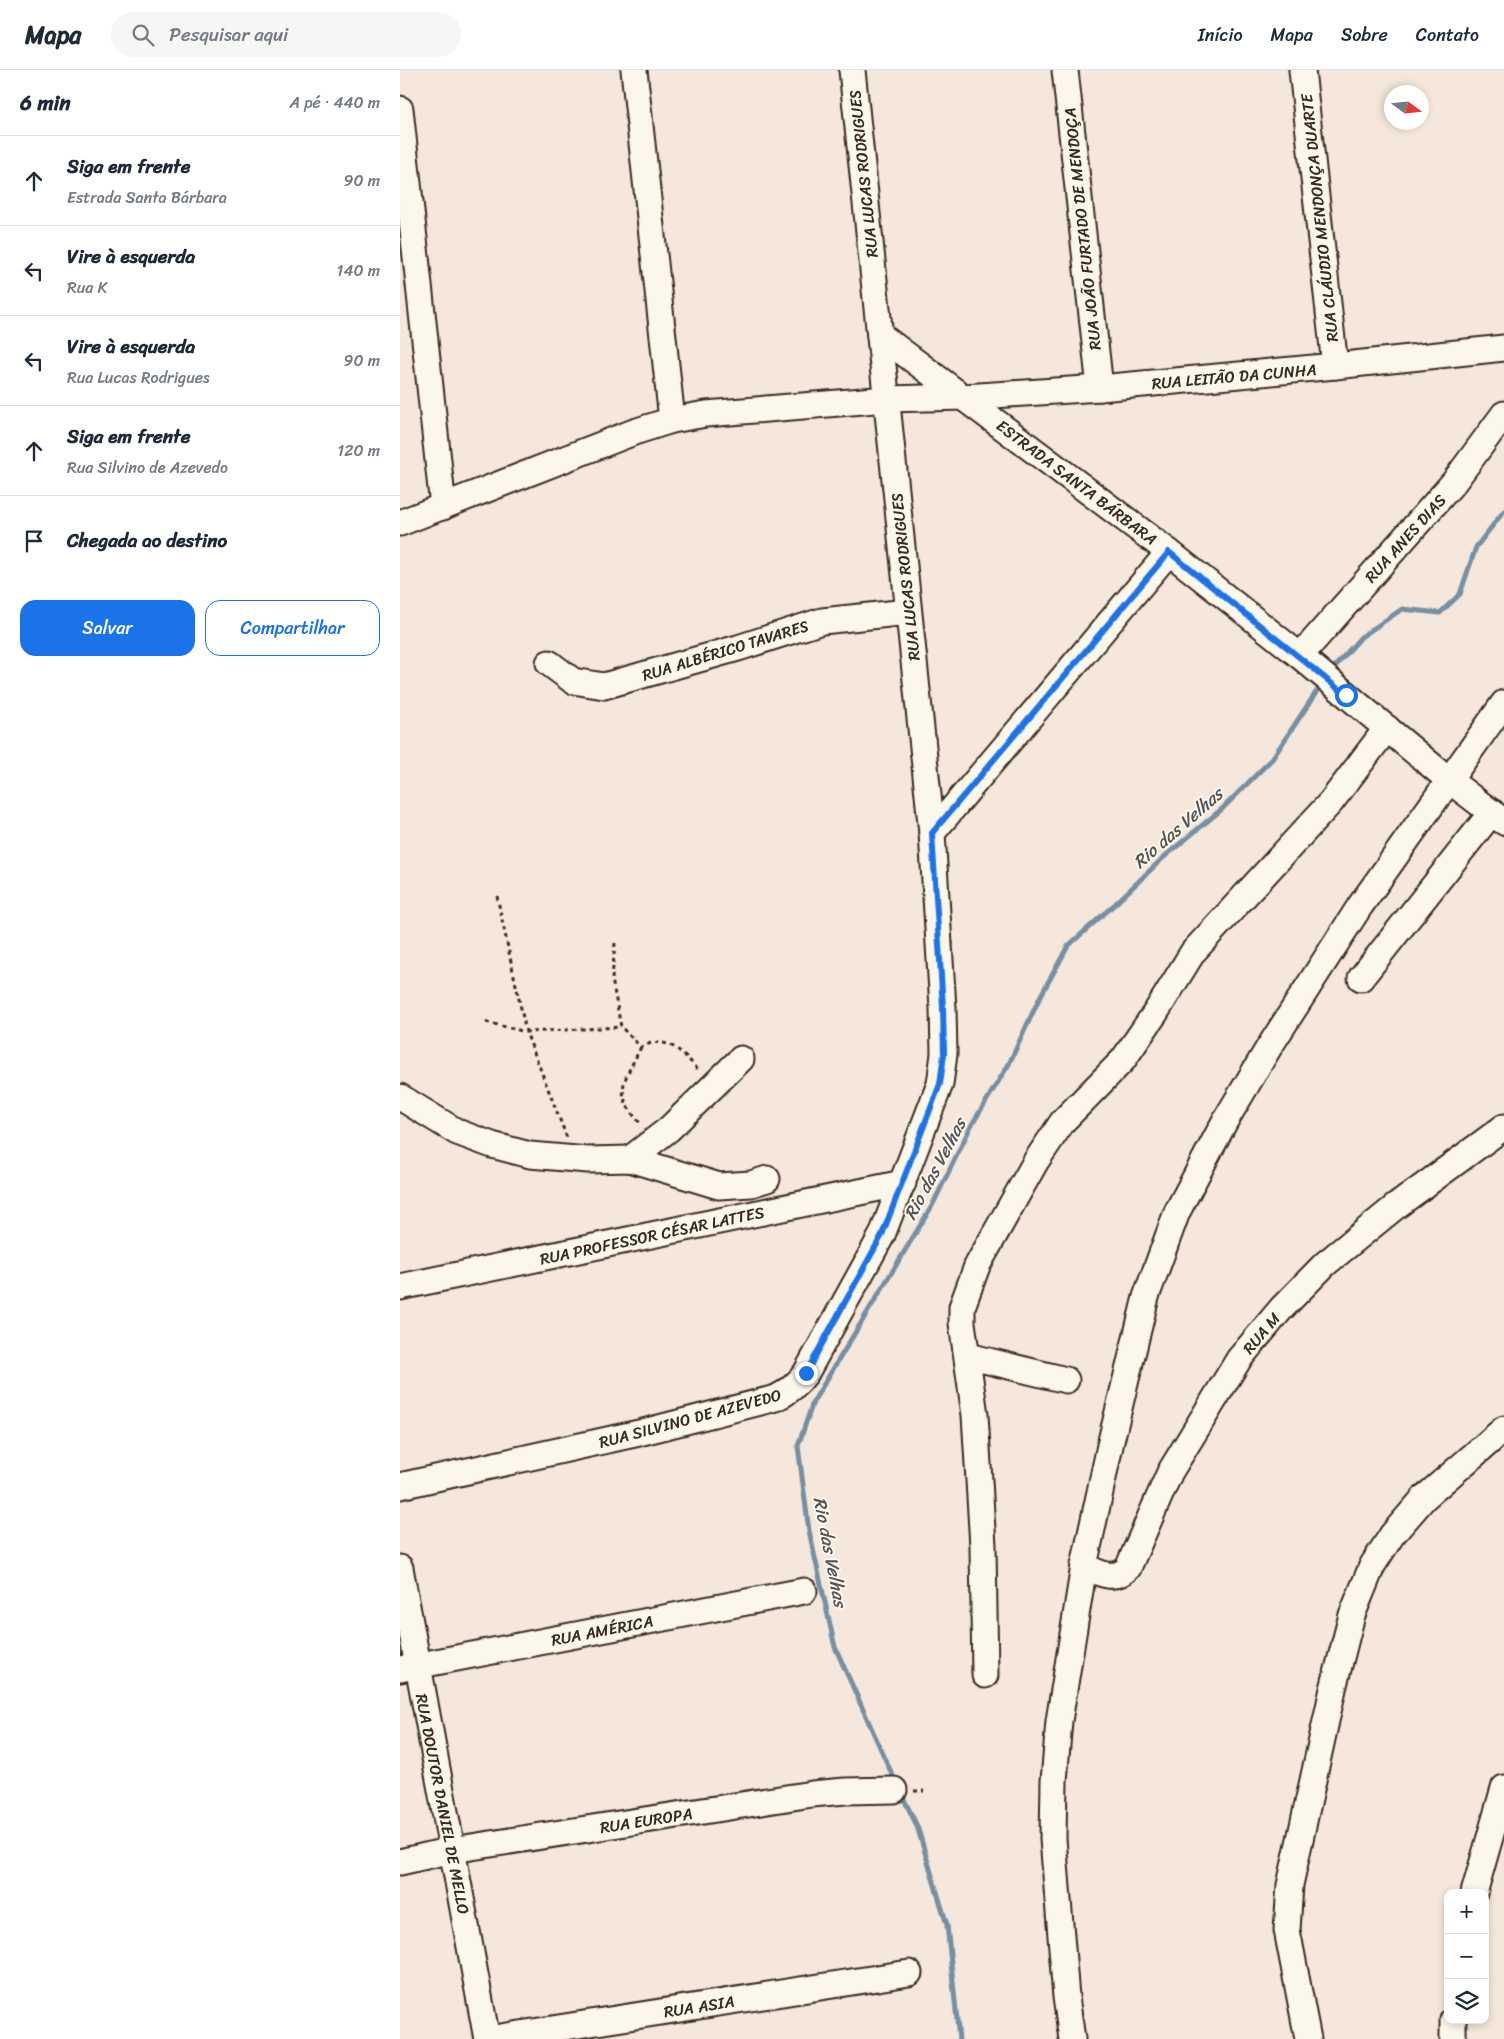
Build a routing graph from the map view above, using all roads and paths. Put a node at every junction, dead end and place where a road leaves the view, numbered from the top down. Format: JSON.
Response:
{"nodes":[{"id":1,"x":634,"y":70,"type":"edge"},
{"id":2,"x":852,"y":70,"type":"edge"},
{"id":3,"x":1065,"y":70,"type":"edge"},
{"id":4,"x":1302,"y":70,"type":"edge"},
{"id":5,"x":400,"y":109,"type":"edge"},
{"id":6,"x":880,"y":335,"type":"junction"},
{"id":7,"x":1504,"y":348,"type":"edge"},
{"id":8,"x":1335,"y":366,"type":"junction"},
{"id":9,"x":1100,"y":388,"type":"junction"},
{"id":10,"x":964,"y":397,"type":"junction"},
{"id":11,"x":887,"y":399,"type":"junction"},
{"id":12,"x":1504,"y":414,"type":"edge"},
{"id":13,"x":672,"y":420,"type":"junction"},
{"id":14,"x":443,"y":507,"type":"junction"},
{"id":15,"x":400,"y":523,"type":"edge"},
{"id":16,"x":1169,"y":552,"type":"junction"},
{"id":17,"x":908,"y":612,"type":"junction"},
{"id":18,"x":1303,"y":660,"type":"junction"},
{"id":19,"x":549,"y":663,"type":"dead end"},
{"id":20,"x":1504,"y":703,"type":"edge"},
{"id":21,"x":1386,"y":728,"type":"junction"},
{"id":22,"x":1450,"y":781,"type":"junction"},
{"id":23,"x":1498,"y":817,"type":"edge"},
{"id":24,"x":932,"y":833,"type":"junction"},
{"id":25,"x":497,"y":896,"type":"dead end"},
{"id":26,"x":615,"y":943,"type":"dead end"},
{"id":27,"x":1361,"y":978,"type":"dead end"},
{"id":28,"x":486,"y":1022,"type":"dead end"},
{"id":29,"x":621,"y":1027,"type":"junction"},
{"id":30,"x":526,"y":1032,"type":"junction"},
{"id":31,"x":641,"y":1047,"type":"junction"},
{"id":32,"x":741,"y":1059,"type":"dead end"},
{"id":33,"x":940,"y":1084,"type":"joint"},
{"id":34,"x":712,"y":1086,"type":"junction"},
{"id":35,"x":400,"y":1097,"type":"edge"},
{"id":36,"x":1504,"y":1126,"type":"edge"},
{"id":37,"x":656,"y":1140,"type":"junction"},
{"id":38,"x":630,"y":1159,"type":"junction"},
{"id":39,"x":575,"y":1160,"type":"junction"},
{"id":40,"x":767,"y":1180,"type":"dead end"},
{"id":41,"x":903,"y":1183,"type":"junction"},
{"id":42,"x":400,"y":1287,"type":"edge"},
{"id":43,"x":968,"y":1356,"type":"junction"},
{"id":44,"x":1066,"y":1380,"type":"dead end"},
{"id":45,"x":1504,"y":1428,"type":"edge"},
{"id":46,"x":400,"y":1486,"type":"edge"},
{"id":47,"x":1084,"y":1566,"type":"junction"},
{"id":48,"x":400,"y":1568,"type":"edge"},
{"id":49,"x":804,"y":1591,"type":"dead end"},
{"id":50,"x":409,"y":1668,"type":"edge"},
{"id":51,"x":985,"y":1675,"type":"dead end"},
{"id":52,"x":1504,"y":1788,"type":"edge"},
{"id":53,"x":902,"y":1790,"type":"joint"},
{"id":54,"x":924,"y":1791,"type":"dead end"},
{"id":55,"x":452,"y":1850,"type":"junction"},
{"id":56,"x":400,"y":1862,"type":"edge"},
{"id":57,"x":1475,"y":1889,"type":"edge"},
{"id":58,"x":909,"y":1973,"type":"dead end"},
{"id":59,"x":1452,"y":2024,"type":"edge"},
{"id":60,"x":488,"y":2039,"type":"edge"},
{"id":61,"x":1072,"y":2039,"type":"edge"},
{"id":62,"x":1308,"y":2039,"type":"edge"},
{"id":63,"x":1453,"y":2039,"type":"edge"}],
"edges":[{"from":1,"to":13,"type":"street"},
{"from":2,"to":6,"type":"street","name":"RUA LUCAS RODRIGUES"},
{"from":3,"to":9,"type":"street","name":"RUA JOÃO FURTADO DE MENDOÇA"},
{"from":4,"to":8,"type":"street","name":"RUA CLÁUDIO MENDONÇA DUARTE"},
{"from":5,"to":14,"type":"street"},
{"from":6,"to":10,"type":"street","name":"ESTRADA SANTA BÁRBARA"},
{"from":6,"to":11,"type":"street","name":"RUA LUCAS RODRIGUES"},
{"from":7,"to":8,"type":"street","name":"RUA LEITÃO DA CUNHA"},
{"from":8,"to":9,"type":"street","name":"RUA LEITÃO DA CUNHA"},
{"from":9,"to":10,"type":"street","name":"RUA LEITÃO DA CUNHA"},
{"from":10,"to":11,"type":"street","name":"RUA LEITÃO DA CUNHA"},
{"from":10,"to":16,"type":"street","name":"ESTRADA SANTA BÁRBARA"},
{"from":11,"to":13,"type":"street","name":"RUA LEITÃO DA CUNHA"},
{"from":11,"to":17,"type":"street","name":"RUA LUCAS RODRIGUES"},
{"from":12,"to":18,"type":"street","name":"RUA ANES DIAS"},
{"from":13,"to":14,"type":"street","name":"RUA LEITÃO DA CUNHA"},
{"from":14,"to":15,"type":"street","name":"RUA LEITÃO DA CUNHA"},
{"from":16,"to":18,"type":"street","name":"ESTRADA SANTA BÁRBARA"},
{"from":16,"to":24,"type":"street"},
{"from":17,"to":19,"type":"street","name":"RUA ALBÉRICO TAVARES"},
{"from":17,"to":24,"type":"street","name":"RUA LUCAS RODRIGUES"},
{"from":18,"to":21,"type":"street","name":"ESTRADA SANTA BÁRBARA"},
{"from":20,"to":22,"type":"street"},
{"from":21,"to":22,"type":"street","name":"ESTRADA SANTA BÁRBARA"},
{"from":21,"to":43,"type":"street"},
{"from":22,"to":23,"type":"street","name":"ESTRADA SANTA BÁRBARA"},
{"from":22,"to":47,"type":"street"},
{"from":23,"to":27,"type":"street"},
{"from":24,"to":33,"type":"street","name":"RUA LUCAS RODRIGUES"},
{"from":25,"to":30,"type":"path"},
{"from":26,"to":29,"type":"path"},
{"from":28,"to":30,"type":"path"},
{"from":29,"to":30,"type":"path"},
{"from":29,"to":31,"type":"path"},
{"from":30,"to":39,"type":"path"},
{"from":31,"to":34,"type":"path"},
{"from":31,"to":37,"type":"path"},
{"from":32,"to":34,"type":"street"},
{"from":33,"to":41,"type":"street","name":"RUA SILVINO DE AZEVEDO"},
{"from":34,"to":37,"type":"street"},
{"from":35,"to":39,"type":"street"},
{"from":36,"to":47,"type":"street","name":"RUA M"},
{"from":37,"to":38,"type":"street"},
{"from":38,"to":39,"type":"street"},
{"from":38,"to":40,"type":"street"},
{"from":41,"to":42,"type":"street","name":"RUA PROFESSOR CÉSAR LATTES"},
{"from":41,"to":46,"type":"street","name":"RUA SILVINO DE AZEVEDO"},
{"from":43,"to":44,"type":"street"},
{"from":43,"to":51,"type":"street"},
{"from":45,"to":62,"type":"street"},
{"from":47,"to":61,"type":"street"},
{"from":48,"to":50,"type":"street","name":"RUA DOUTOR DANIEL DE MELLO"},
{"from":49,"to":50,"type":"street","name":"RUA AMÉRICA"},
{"from":50,"to":55,"type":"street","name":"RUA DOUTOR DANIEL DE MELLO"},
{"from":52,"to":57,"type":"street"},
{"from":53,"to":54,"type":"path"},
{"from":53,"to":55,"type":"street","name":"RUA EUROPA"},
{"from":55,"to":56,"type":"street","name":"RUA EUROPA"},
{"from":55,"to":60,"type":"street","name":"RUA DOUTOR DANIEL DE MELLO"},
{"from":58,"to":60,"type":"street","name":"RUA ASIA"},
{"from":59,"to":63,"type":"street"}]}
